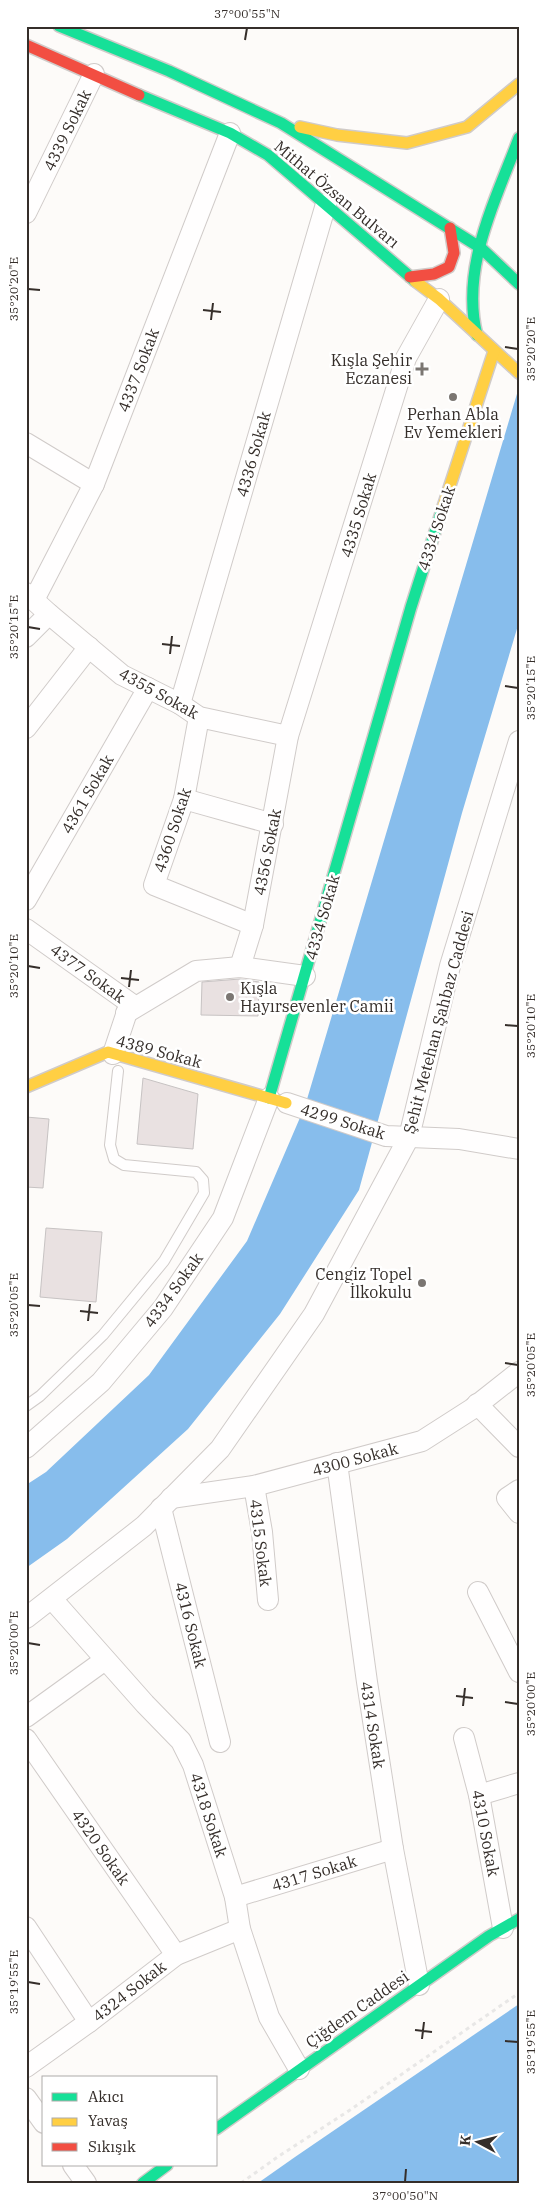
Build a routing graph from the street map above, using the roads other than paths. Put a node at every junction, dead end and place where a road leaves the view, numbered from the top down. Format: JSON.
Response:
{"nodes":[{"id":1,"x":58,"y":26,"type":"edge"},
{"id":2,"x":92,"y":26,"type":"edge"},
{"id":3,"x":93,"y":41,"type":"junction"},
{"id":4,"x":26,"y":45,"type":"edge"},
{"id":5,"x":94,"y":74,"type":"junction"},
{"id":6,"x":519,"y":84,"type":"edge"},
{"id":7,"x":281,"y":123,"type":"junction"},
{"id":8,"x":230,"y":134,"type":"junction"},
{"id":9,"x":519,"y":138,"type":"edge"},
{"id":10,"x":326,"y":204,"type":"junction"},
{"id":11,"x":26,"y":213,"type":"edge"},
{"id":12,"x":450,"y":228,"type":"junction"},
{"id":13,"x":481,"y":248,"type":"junction"},
{"id":14,"x":410,"y":277,"type":"junction"},
{"id":15,"x":498,"y":278,"type":"dead end"},
{"id":16,"x":516,"y":282,"type":"edge"},
{"id":17,"x":483,"y":287,"type":"dead end"},
{"id":18,"x":439,"y":299,"type":"junction"},
{"id":19,"x":472,"y":312,"type":"junction"},
{"id":20,"x":477,"y":335,"type":"junction"},
{"id":21,"x":494,"y":350,"type":"junction"},
{"id":22,"x":519,"y":373,"type":"edge"},
{"id":23,"x":26,"y":443,"type":"edge"},
{"id":24,"x":94,"y":484,"type":"junction"},
{"id":25,"x":30,"y":597,"type":"edge"},
{"id":26,"x":48,"y":614,"type":"junction"},
{"id":27,"x":26,"y":637,"type":"edge"},
{"id":28,"x":89,"y":647,"type":"junction"},
{"id":29,"x":148,"y":688,"type":"junction"},
{"id":30,"x":180,"y":704,"type":"junction"},
{"id":31,"x":199,"y":717,"type":"junction"},
{"id":32,"x":26,"y":728,"type":"edge"},
{"id":33,"x":288,"y":736,"type":"junction"},
{"id":34,"x":519,"y":741,"type":"edge"},
{"id":35,"x":511,"y":796,"type":"edge"},
{"id":36,"x":184,"y":798,"type":"junction"},
{"id":37,"x":273,"y":824,"type":"junction"},
{"id":38,"x":26,"y":900,"type":"edge"},
{"id":39,"x":253,"y":925,"type":"junction"},
{"id":40,"x":26,"y":929,"type":"edge"},
{"id":41,"x":240,"y":967,"type":"junction"},
{"id":42,"x":304,"y":976,"type":"junction"},
{"id":43,"x":126,"y":1013,"type":"junction"},
{"id":44,"x":116,"y":1062,"type":"junction"},
{"id":45,"x":26,"y":1087,"type":"edge"},
{"id":46,"x":278,"y":1101,"type":"junction"},
{"id":47,"x":408,"y":1137,"type":"junction"},
{"id":48,"x":519,"y":1149,"type":"edge"},
{"id":49,"x":519,"y":1372,"type":"edge"},
{"id":50,"x":477,"y":1404,"type":"junction"},
{"id":51,"x":26,"y":1406,"type":"edge"},
{"id":52,"x":519,"y":1447,"type":"edge"},
{"id":53,"x":26,"y":1448,"type":"edge"},
{"id":54,"x":338,"y":1463,"type":"junction"},
{"id":55,"x":254,"y":1486,"type":"junction"},
{"id":56,"x":519,"y":1490,"type":"edge"},
{"id":57,"x":166,"y":1503,"type":"junction"},
{"id":58,"x":519,"y":1513,"type":"edge"},
{"id":59,"x":478,"y":1592,"type":"dead end"},
{"id":60,"x":52,"y":1599,"type":"junction"},
{"id":61,"x":268,"y":1600,"type":"dead end"},
{"id":62,"x":26,"y":1618,"type":"edge"},
{"id":63,"x":105,"y":1660,"type":"junction"},
{"id":64,"x":519,"y":1672,"type":"edge"},
{"id":65,"x":26,"y":1717,"type":"edge"},
{"id":66,"x":464,"y":1738,"type":"dead end"},
{"id":67,"x":26,"y":1739,"type":"edge"},
{"id":68,"x":220,"y":1742,"type":"dead end"},
{"id":69,"x":519,"y":1783,"type":"edge"},
{"id":70,"x":480,"y":1795,"type":"junction"},
{"id":71,"x":393,"y":1849,"type":"junction"},
{"id":72,"x":235,"y":1897,"type":"junction"},
{"id":73,"x":511,"y":1923,"type":"edge"},
{"id":74,"x":26,"y":1927,"type":"edge"},
{"id":75,"x":240,"y":1929,"type":"junction"},
{"id":76,"x":176,"y":1954,"type":"junction"},
{"id":77,"x":419,"y":1985,"type":"junction"},
{"id":78,"x":89,"y":2022,"type":"junction"},
{"id":79,"x":26,"y":2067,"type":"edge"},
{"id":80,"x":299,"y":2069,"type":"junction"},
{"id":81,"x":26,"y":2098,"type":"edge"},
{"id":82,"x":42,"y":2120,"type":"edge"},
{"id":83,"x":218,"y":2128,"type":"edge"},
{"id":84,"x":74,"y":2166,"type":"edge"},
{"id":85,"x":166,"y":2166,"type":"edge"},
{"id":86,"x":86,"y":2183,"type":"edge"},
{"id":87,"x":143,"y":2183,"type":"edge"}],
"edges":[{"from":1,"to":3,"type":"main road","name":"Mithat Özsan Bulvarı"},
{"from":2,"to":3,"type":"lane"},
{"from":3,"to":7,"type":"main road","name":"Mithat Özsan Bulvarı"},
{"from":4,"to":5,"type":"main road","name":"Mithat Özsan Bulvarı"},
{"from":5,"to":8,"type":"main road","name":"Mithat Özsan Bulvarı"},
{"from":5,"to":11,"type":"street","name":"4339 Sokak"},
{"from":6,"to":7,"type":"main road"},
{"from":7,"to":12,"type":"main road","name":"Mithat Özsan Bulvarı"},
{"from":8,"to":10,"type":"main road","name":"Mithat Özsan Bulvarı"},
{"from":8,"to":24,"type":"street","name":"4337 Sokak"},
{"from":9,"to":13,"type":"main road"},
{"from":10,"to":14,"type":"main road","name":"Mithat Özsan Bulvarı"},
{"from":10,"to":30,"type":"street","name":"4336 Sokak"},
{"from":12,"to":13,"type":"main road","name":"Mithat Özsan Bulvarı"},
{"from":12,"to":14,"type":"main road"},
{"from":13,"to":16,"type":"main road","name":"Mithat Özsan Bulvarı"},
{"from":13,"to":19,"type":"main road"},
{"from":14,"to":18,"type":"main road","name":"Mithat Özsan Bulvarı"},
{"from":15,"to":16,"type":"main road"},
{"from":17,"to":19,"type":"main road"},
{"from":18,"to":20,"type":"main road","name":"Mithat Özsan Bulvarı"},
{"from":18,"to":33,"type":"street","name":"4335 Sokak"},
{"from":19,"to":20,"type":"main road"},
{"from":20,"to":21,"type":"main road","name":"Mithat Özsan Bulvarı"},
{"from":21,"to":22,"type":"main road","name":"Mithat Özsan Bulvarı"},
{"from":21,"to":42,"type":"main road","name":"4334 Sokak"},
{"from":23,"to":24,"type":"street"},
{"from":24,"to":25,"type":"street","name":"4337 Sokak"},
{"from":25,"to":26,"type":"street","name":"4355 Sokak"},
{"from":26,"to":27,"type":"street"},
{"from":26,"to":28,"type":"street","name":"4355 Sokak"},
{"from":28,"to":29,"type":"street","name":"4355 Sokak"},
{"from":28,"to":32,"type":"street"},
{"from":29,"to":30,"type":"street","name":"4355 Sokak"},
{"from":29,"to":38,"type":"street","name":"4361 Sokak"},
{"from":30,"to":31,"type":"street","name":"4355 Sokak"},
{"from":31,"to":33,"type":"street","name":"4355 Sokak"},
{"from":31,"to":36,"type":"street","name":"4360 Sokak"},
{"from":33,"to":37,"type":"street","name":"4356 Sokak"},
{"from":34,"to":35,"type":"street","name":"Şehit Metehan Şahbaz Caddesi"},
{"from":35,"to":47,"type":"street","name":"Şehit Metehan Şahbaz Caddesi"},
{"from":36,"to":37,"type":"street"},
{"from":36,"to":39,"type":"street","name":"4360 Sokak"},
{"from":37,"to":39,"type":"street","name":"4356 Sokak"},
{"from":39,"to":41,"type":"street","name":"4356 Sokak"},
{"from":40,"to":43,"type":"street","name":"4377 Sokak"},
{"from":41,"to":42,"type":"street"},
{"from":41,"to":43,"type":"street"},
{"from":42,"to":46,"type":"main road","name":"4334 Sokak"},
{"from":43,"to":44,"type":"street","name":"4377 Sokak"},
{"from":44,"to":45,"type":"main road","name":"4389 Sokak"},
{"from":44,"to":46,"type":"main road","name":"4389 Sokak"},
{"from":44,"to":51,"type":"lane"},
{"from":46,"to":47,"type":"street","name":"4299 Sokak"},
{"from":46,"to":53,"type":"street","name":"4334 Sokak"},
{"from":47,"to":48,"type":"street","name":"4299 Sokak"},
{"from":47,"to":57,"type":"street","name":"Şehit Metehan Şahbaz Caddesi"},
{"from":49,"to":50,"type":"street","name":"4300 Sokak"},
{"from":50,"to":52,"type":"street"},
{"from":50,"to":54,"type":"street","name":"4300 Sokak"},
{"from":54,"to":55,"type":"street","name":"4300 Sokak"},
{"from":54,"to":71,"type":"street","name":"4314 Sokak"},
{"from":55,"to":57,"type":"street","name":"4300 Sokak"},
{"from":55,"to":61,"type":"street","name":"4315 Sokak"},
{"from":56,"to":58,"type":"street"},
{"from":57,"to":60,"type":"street","name":"Şehit Metehan Şahbaz Caddesi"},
{"from":57,"to":68,"type":"street","name":"4316 Sokak"},
{"from":59,"to":64,"type":"street"},
{"from":60,"to":62,"type":"street","name":"Şehit Metehan Şahbaz Caddesi"},
{"from":60,"to":63,"type":"street","name":"4318 Sokak"},
{"from":63,"to":65,"type":"street"},
{"from":63,"to":72,"type":"street","name":"4318 Sokak"},
{"from":66,"to":70,"type":"street","name":"4310 Sokak"},
{"from":67,"to":76,"type":"street","name":"4320 Sokak"},
{"from":69,"to":70,"type":"street"},
{"from":70,"to":73,"type":"street","name":"4310 Sokak"},
{"from":71,"to":72,"type":"street","name":"4317 Sokak"},
{"from":71,"to":77,"type":"street","name":"4314 Sokak"},
{"from":72,"to":75,"type":"street","name":"4318 Sokak"},
{"from":73,"to":77,"type":"main road","name":"Çiğdem Caddesi"},
{"from":74,"to":78,"type":"street"},
{"from":75,"to":76,"type":"street","name":"4324 Sokak"},
{"from":75,"to":80,"type":"street","name":"4318 Sokak"},
{"from":76,"to":78,"type":"street","name":"4324 Sokak"},
{"from":77,"to":80,"type":"main road","name":"Çiğdem Caddesi"},
{"from":78,"to":79,"type":"street","name":"4324 Sokak"},
{"from":80,"to":83,"type":"main road","name":"Çiğdem Caddesi"},
{"from":81,"to":82,"type":"street"},
{"from":84,"to":86,"type":"street"},
{"from":85,"to":87,"type":"main road"}]}
